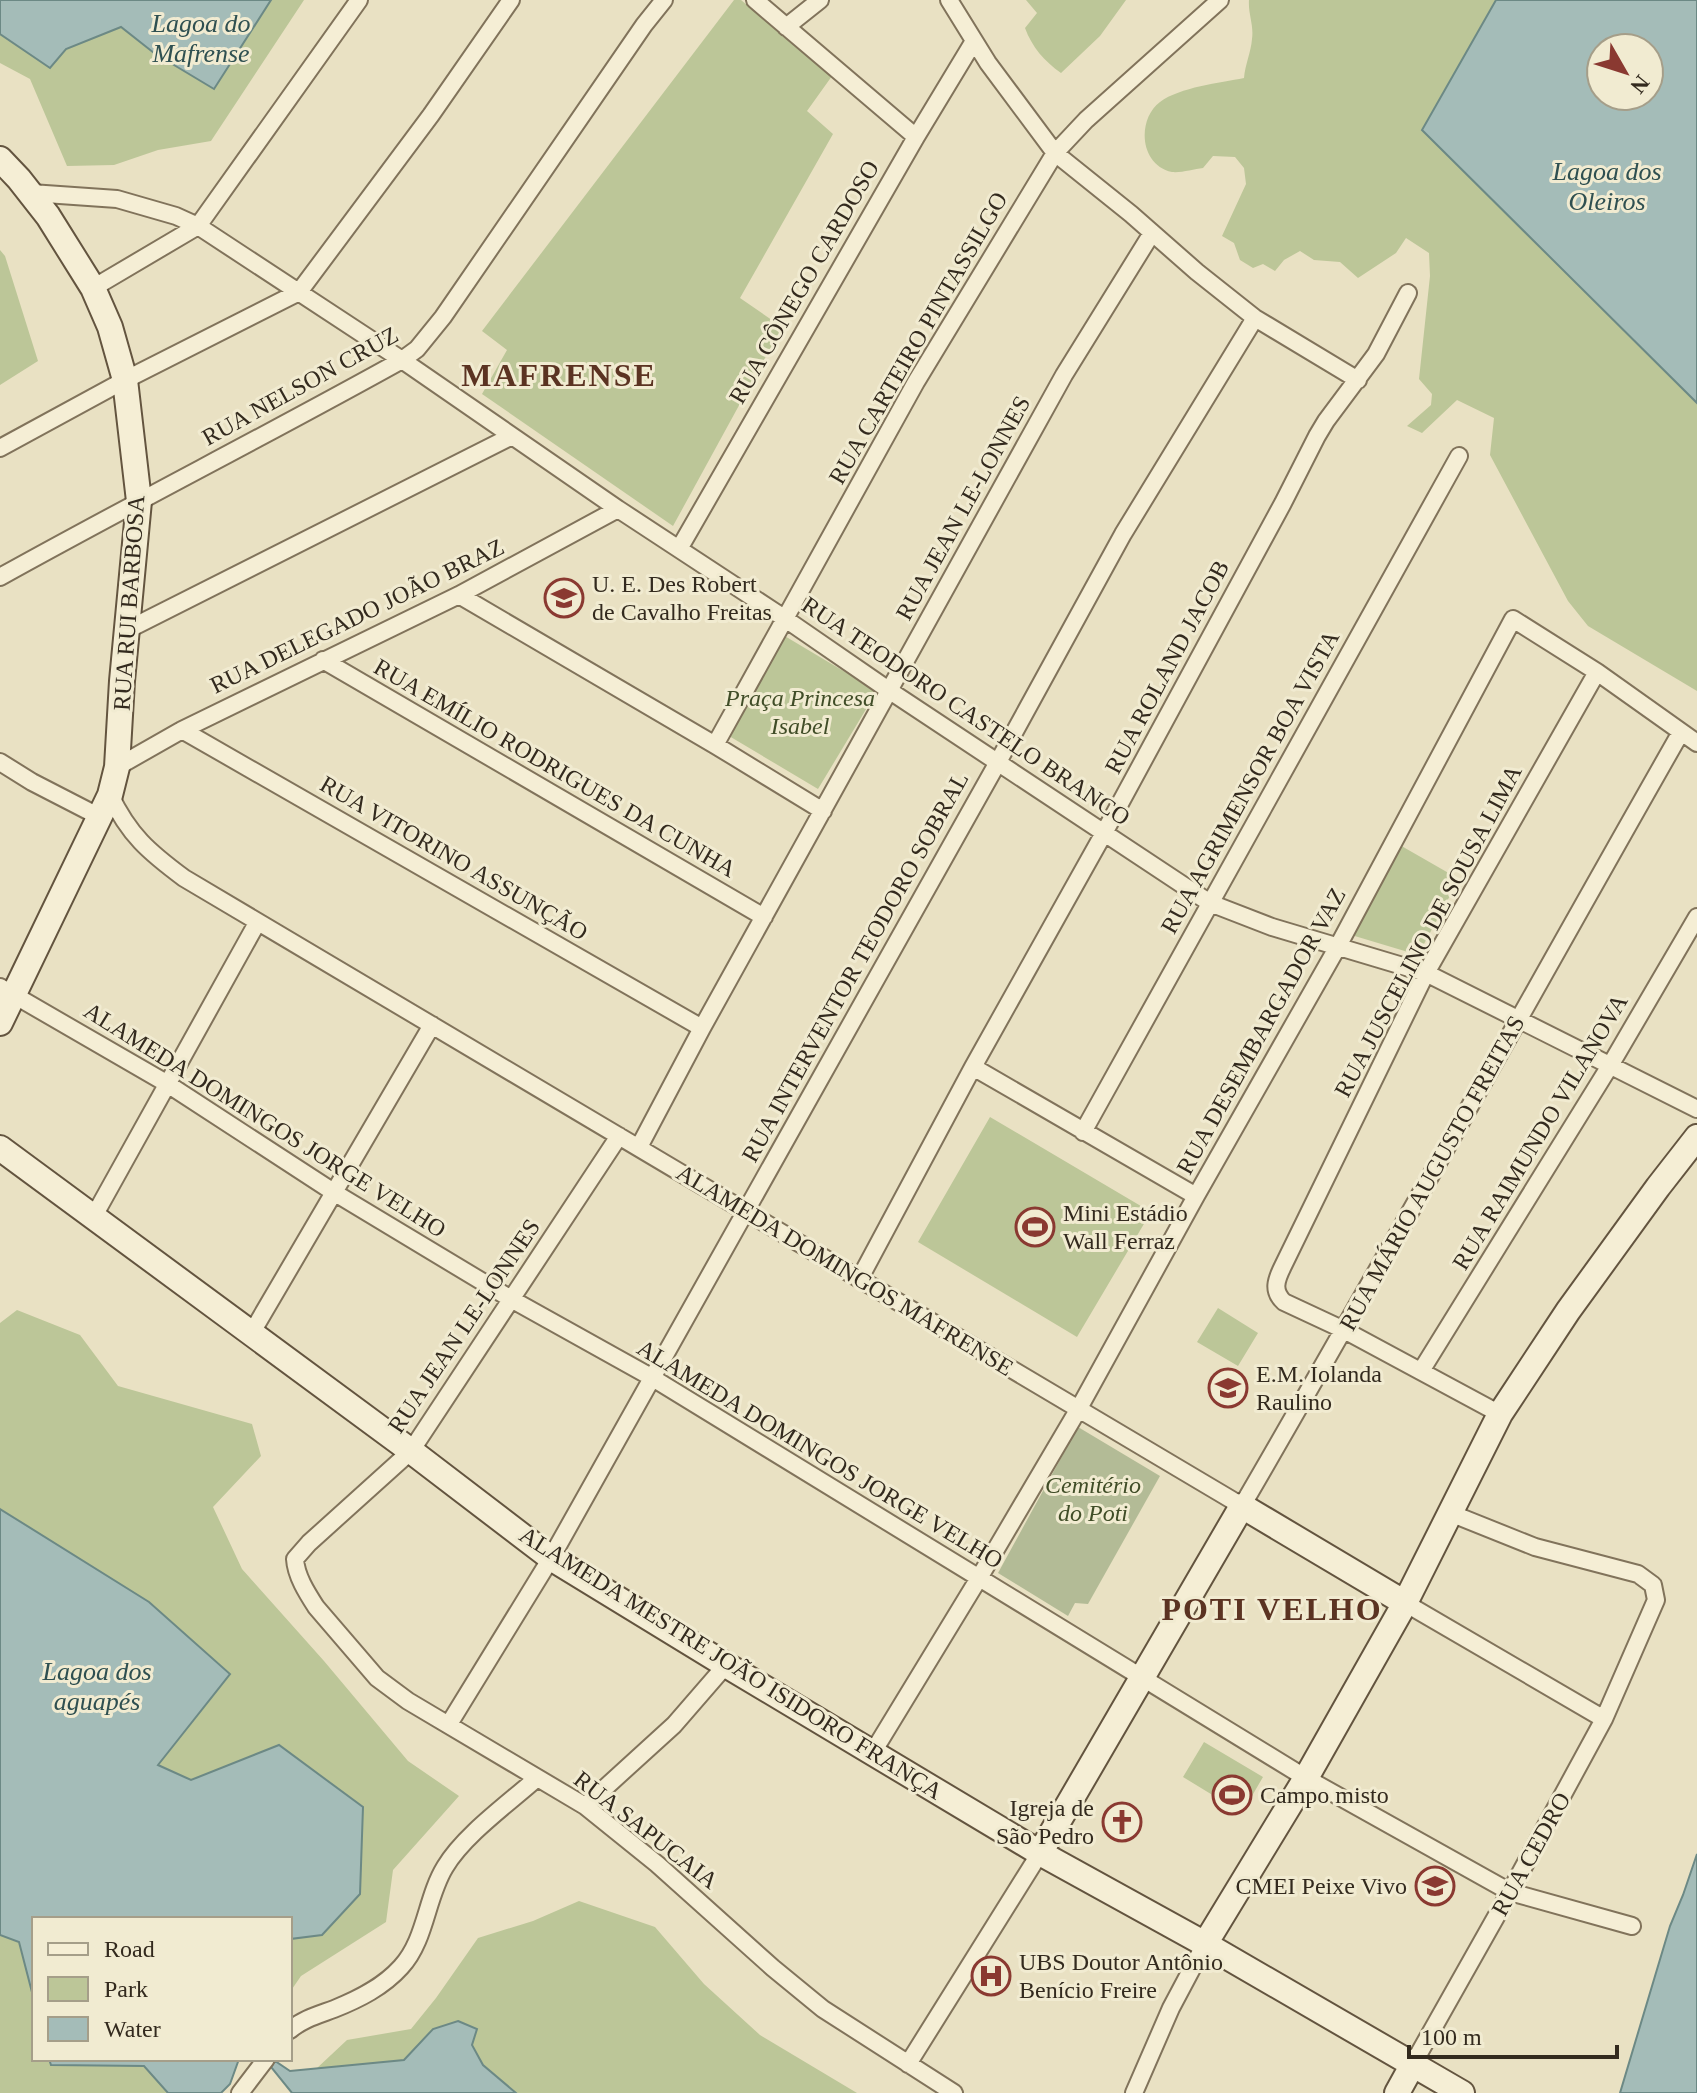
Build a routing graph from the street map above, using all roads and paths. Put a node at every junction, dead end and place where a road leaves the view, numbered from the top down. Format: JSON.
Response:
{"nodes":[{"id":1,"x":359,"y":0,"type":"edge"},
{"id":2,"x":511,"y":0,"type":"edge"},
{"id":3,"x":664,"y":0,"type":"edge"},
{"id":4,"x":755,"y":0,"type":"edge"},
{"id":5,"x":820,"y":0,"type":"edge"},
{"id":6,"x":949,"y":0,"type":"edge"},
{"id":7,"x":1220,"y":0,"type":"edge"},
{"id":8,"x":786,"y":27,"type":"junction"},
{"id":9,"x":974,"y":41,"type":"junction"},
{"id":10,"x":916,"y":137,"type":"junction"},
{"id":11,"x":1055,"y":153,"type":"junction"},
{"id":12,"x":0,"y":159,"type":"edge"},
{"id":13,"x":31,"y":193,"type":"junction"},
{"id":14,"x":198,"y":226,"type":"junction"},
{"id":15,"x":1152,"y":233,"type":"junction"},
{"id":16,"x":93,"y":288,"type":"junction"},
{"id":17,"x":299,"y":292,"type":"junction"},
{"id":18,"x":1408,"y":293,"type":"dead end"},
{"id":19,"x":1255,"y":318,"type":"junction"},
{"id":20,"x":402,"y":360,"type":"junction"},
{"id":21,"x":125,"y":380,"type":"junction"},
{"id":22,"x":1358,"y":380,"type":"junction"},
{"id":23,"x":512,"y":436,"type":"junction"},
{"id":24,"x":0,"y":448,"type":"edge"},
{"id":25,"x":1459,"y":456,"type":"dead end"},
{"id":26,"x":139,"y":501,"type":"junction"},
{"id":27,"x":618,"y":509,"type":"junction"},
{"id":28,"x":679,"y":549,"type":"junction"},
{"id":29,"x":0,"y":577,"type":"edge"},
{"id":30,"x":459,"y":595,"type":"junction"},
{"id":31,"x":784,"y":618,"type":"junction"},
{"id":32,"x":127,"y":630,"type":"junction"},
{"id":33,"x":323,"y":660,"type":"junction"},
{"id":34,"x":1597,"y":672,"type":"junction"},
{"id":35,"x":890,"y":691,"type":"junction"},
{"id":36,"x":182,"y":730,"type":"junction"},
{"id":37,"x":1681,"y":732,"type":"junction"},
{"id":38,"x":1697,"y":743,"type":"edge"},
{"id":39,"x":715,"y":745,"type":"junction"},
{"id":40,"x":0,"y":762,"type":"edge"},
{"id":41,"x":998,"y":762,"type":"junction"},
{"id":42,"x":117,"y":767,"type":"junction"},
{"id":43,"x":105,"y":806,"type":"junction"},
{"id":44,"x":823,"y":811,"type":"junction"},
{"id":45,"x":1104,"y":833,"type":"junction"},
{"id":46,"x":1210,"y":903,"type":"junction"},
{"id":47,"x":764,"y":917,"type":"junction"},
{"id":48,"x":1697,"y":917,"type":"edge"},
{"id":49,"x":257,"y":923,"type":"junction"},
{"id":50,"x":1337,"y":948,"type":"junction"},
{"id":51,"x":1426,"y":973,"type":"junction"},
{"id":52,"x":6,"y":991,"type":"edge"},
{"id":53,"x":1517,"y":1020,"type":"junction"},
{"id":54,"x":0,"y":1023,"type":"edge"},
{"id":55,"x":432,"y":1025,"type":"junction"},
{"id":56,"x":702,"y":1028,"type":"junction"},
{"id":57,"x":1611,"y":1064,"type":"junction"},
{"id":58,"x":973,"y":1067,"type":"junction"},
{"id":59,"x":166,"y":1083,"type":"junction"},
{"id":60,"x":1697,"y":1109,"type":"edge"},
{"id":61,"x":1083,"y":1132,"type":"junction"},
{"id":62,"x":619,"y":1136,"type":"junction"},
{"id":63,"x":1697,"y":1137,"type":"edge"},
{"id":64,"x":639,"y":1147,"type":"junction"},
{"id":65,"x":0,"y":1148,"type":"edge"},
{"id":66,"x":335,"y":1193,"type":"junction"},
{"id":67,"x":1196,"y":1196,"type":"junction"},
{"id":68,"x":745,"y":1211,"type":"junction"},
{"id":69,"x":94,"y":1216,"type":"junction"},
{"id":70,"x":860,"y":1278,"type":"junction"},
{"id":71,"x":511,"y":1299,"type":"junction"},
{"id":72,"x":1344,"y":1330,"type":"junction"},
{"id":73,"x":251,"y":1334,"type":"junction"},
{"id":74,"x":1421,"y":1371,"type":"junction"},
{"id":75,"x":651,"y":1377,"type":"junction"},
{"id":76,"x":1078,"y":1410,"type":"junction"},
{"id":77,"x":1500,"y":1414,"type":"junction"},
{"id":78,"x":411,"y":1451,"type":"junction"},
{"id":79,"x":1242,"y":1506,"type":"junction"},
{"id":80,"x":1450,"y":1513,"type":"junction"},
{"id":81,"x":551,"y":1558,"type":"junction"},
{"id":82,"x":295,"y":1559,"type":"joint"},
{"id":83,"x":979,"y":1578,"type":"junction"},
{"id":84,"x":1405,"y":1603,"type":"junction"},
{"id":85,"x":726,"y":1665,"type":"junction"},
{"id":86,"x":1141,"y":1677,"type":"junction"},
{"id":87,"x":1604,"y":1719,"type":"junction"},
{"id":88,"x":449,"y":1724,"type":"junction"},
{"id":89,"x":873,"y":1752,"type":"junction"},
{"id":90,"x":537,"y":1778,"type":"junction"},
{"id":91,"x":1306,"y":1778,"type":"junction"},
{"id":92,"x":585,"y":1806,"type":"junction"},
{"id":93,"x":1040,"y":1853,"type":"junction"},
{"id":94,"x":1510,"y":1892,"type":"junction"},
{"id":95,"x":1632,"y":1926,"type":"dead end"},
{"id":96,"x":1205,"y":1944,"type":"junction"},
{"id":97,"x":292,"y":2028,"type":"edge"},
{"id":98,"x":264,"y":2061,"type":"edge"},
{"id":99,"x":908,"y":2064,"type":"junction"},
{"id":100,"x":1413,"y":2064,"type":"junction"},
{"id":101,"x":240,"y":2093,"type":"edge"},
{"id":102,"x":954,"y":2093,"type":"edge"},
{"id":103,"x":1134,"y":2093,"type":"edge"},
{"id":104,"x":1397,"y":2093,"type":"edge"},
{"id":105,"x":1462,"y":2093,"type":"edge"}],
"edges":[{"from":1,"to":14,"type":"street"},
{"from":2,"to":17,"type":"street"},
{"from":3,"to":20,"type":"street","name":"RUA NELSON CRUZ"},
{"from":4,"to":8,"type":"street"},
{"from":5,"to":8,"type":"street"},
{"from":6,"to":9,"type":"street"},
{"from":7,"to":11,"type":"street","name":"RUA CARTEIRO PINTASSILGO"},
{"from":8,"to":10,"type":"street"},
{"from":9,"to":10,"type":"street","name":"RUA CÔNEGO CARDOSO"},
{"from":9,"to":11,"type":"street"},
{"from":10,"to":28,"type":"street","name":"RUA CÔNEGO CARDOSO"},
{"from":11,"to":15,"type":"street"},
{"from":11,"to":31,"type":"street","name":"RUA CARTEIRO PINTASSILGO"},
{"from":12,"to":13,"type":"street","name":"RUA RUI BARBOSA"},
{"from":13,"to":14,"type":"street","name":"RUA TEODORO CASTELO BRANCO"},
{"from":13,"to":16,"type":"street","name":"RUA RUI BARBOSA"},
{"from":14,"to":16,"type":"street"},
{"from":14,"to":17,"type":"street","name":"RUA TEODORO CASTELO BRANCO"},
{"from":15,"to":19,"type":"street"},
{"from":15,"to":35,"type":"street","name":"RUA JEAN LE-LONNES"},
{"from":16,"to":21,"type":"street","name":"RUA RUI BARBOSA"},
{"from":17,"to":20,"type":"street","name":"RUA TEODORO CASTELO BRANCO"},
{"from":17,"to":21,"type":"street"},
{"from":18,"to":22,"type":"street","name":"RUA ROLAND JACOB"},
{"from":19,"to":22,"type":"street"},
{"from":19,"to":41,"type":"street","name":"RUA INTERVENTOR TEODORO SOBRAL"},
{"from":20,"to":23,"type":"street","name":"RUA TEODORO CASTELO BRANCO"},
{"from":20,"to":26,"type":"street","name":"RUA NELSON CRUZ"},
{"from":21,"to":24,"type":"street"},
{"from":21,"to":26,"type":"street","name":"RUA RUI BARBOSA"},
{"from":22,"to":45,"type":"street","name":"RUA ROLAND JACOB"},
{"from":23,"to":27,"type":"street","name":"RUA TEODORO CASTELO BRANCO"},
{"from":23,"to":32,"type":"street"},
{"from":25,"to":46,"type":"street","name":"RUA AGRIMENSOR BOA VISTA"},
{"from":26,"to":29,"type":"street","name":"RUA NELSON CRUZ"},
{"from":26,"to":32,"type":"street","name":"RUA RUI BARBOSA"},
{"from":27,"to":28,"type":"street","name":"RUA TEODORO CASTELO BRANCO"},
{"from":27,"to":30,"type":"street","name":"RUA DELEGADO JOÃO BRAZ"},
{"from":28,"to":31,"type":"street","name":"RUA TEODORO CASTELO BRANCO"},
{"from":30,"to":33,"type":"street","name":"RUA DELEGADO JOÃO BRAZ"},
{"from":30,"to":39,"type":"street"},
{"from":31,"to":35,"type":"street","name":"RUA TEODORO CASTELO BRANCO"},
{"from":31,"to":39,"type":"street","name":"RUA CARTEIRO PINTASSILGO"},
{"from":32,"to":42,"type":"street","name":"RUA RUI BARBOSA"},
{"from":33,"to":36,"type":"street","name":"RUA DELEGADO JOÃO BRAZ"},
{"from":33,"to":47,"type":"street","name":"RUA EMÍLIO RODRIGUES DA CUNHA"},
{"from":34,"to":37,"type":"street"},
{"from":34,"to":50,"type":"street","name":"RUA DESEMBARGADOR VAZ"},
{"from":34,"to":51,"type":"street","name":"RUA JUSCELINO DE SOUSA LIMA"},
{"from":35,"to":41,"type":"street","name":"RUA TEODORO CASTELO BRANCO"},
{"from":35,"to":44,"type":"street","name":"RUA JEAN LE-LONNES"},
{"from":36,"to":42,"type":"street","name":"RUA DELEGADO JOÃO BRAZ"},
{"from":36,"to":56,"type":"street","name":"RUA VITORINO ASSUNÇÃO"},
{"from":37,"to":38,"type":"street"},
{"from":37,"to":53,"type":"street","name":"RUA MÁRIO AUGUSTO FREITAS"},
{"from":39,"to":44,"type":"street"},
{"from":40,"to":43,"type":"street"},
{"from":41,"to":45,"type":"street","name":"RUA TEODORO CASTELO BRANCO"},
{"from":41,"to":68,"type":"street","name":"RUA INTERVENTOR TEODORO SOBRAL"},
{"from":42,"to":43,"type":"street","name":"RUA RUI BARBOSA"},
{"from":43,"to":49,"type":"street","name":"ALAMEDA DOMINGOS MAFRENSE"},
{"from":43,"to":52,"type":"street","name":"RUA RUI BARBOSA"},
{"from":44,"to":47,"type":"street","name":"RUA JEAN LE-LONNES"},
{"from":45,"to":46,"type":"street","name":"RUA TEODORO CASTELO BRANCO"},
{"from":45,"to":58,"type":"street","name":"RUA ROLAND JACOB"},
{"from":46,"to":50,"type":"street","name":"RUA TEODORO CASTELO BRANCO"},
{"from":46,"to":61,"type":"street","name":"RUA AGRIMENSOR BOA VISTA"},
{"from":47,"to":56,"type":"street","name":"RUA JEAN LE-LONNES"},
{"from":48,"to":57,"type":"street","name":"RUA RAIMUNDO VILANOVA"},
{"from":49,"to":55,"type":"street","name":"ALAMEDA DOMINGOS MAFRENSE"},
{"from":49,"to":59,"type":"street"},
{"from":50,"to":51,"type":"street","name":"RUA TEODORO CASTELO BRANCO"},
{"from":50,"to":67,"type":"street","name":"RUA DESEMBARGADOR VAZ"},
{"from":51,"to":53,"type":"street","name":"RUA TEODORO CASTELO BRANCO"},
{"from":51,"to":72,"type":"street","name":"RUA JUSCELINO DE SOUSA LIMA"},
{"from":52,"to":54,"type":"street","name":"RUA RUI BARBOSA"},
{"from":52,"to":59,"type":"street","name":"ALAMEDA DOMINGOS JORGE VELHO"},
{"from":53,"to":57,"type":"street","name":"RUA TEODORO CASTELO BRANCO"},
{"from":53,"to":72,"type":"street","name":"RUA MÁRIO AUGUSTO FREITAS"},
{"from":55,"to":62,"type":"street","name":"ALAMEDA DOMINGOS MAFRENSE"},
{"from":55,"to":66,"type":"street"},
{"from":56,"to":64,"type":"street","name":"RUA JEAN LE-LONNES"},
{"from":57,"to":60,"type":"street","name":"RUA TEODORO CASTELO BRANCO"},
{"from":57,"to":74,"type":"street","name":"RUA RAIMUNDO VILANOVA"},
{"from":58,"to":61,"type":"street"},
{"from":58,"to":70,"type":"street","name":"RUA ROLAND JACOB"},
{"from":59,"to":66,"type":"street","name":"ALAMEDA DOMINGOS JORGE VELHO"},
{"from":59,"to":69,"type":"street"},
{"from":61,"to":67,"type":"street"},
{"from":62,"to":64,"type":"street","name":"ALAMEDA DOMINGOS MAFRENSE"},
{"from":62,"to":71,"type":"street","name":"RUA JEAN LE-LONNES"},
{"from":63,"to":77,"type":"street"},
{"from":64,"to":68,"type":"street","name":"ALAMEDA DOMINGOS MAFRENSE"},
{"from":65,"to":69,"type":"street","name":"ALAMEDA MESTRE JOÃO ISIDORO FRANÇA"},
{"from":66,"to":71,"type":"street","name":"ALAMEDA DOMINGOS JORGE VELHO"},
{"from":66,"to":73,"type":"street"},
{"from":67,"to":76,"type":"street","name":"RUA DESEMBARGADOR VAZ"},
{"from":68,"to":70,"type":"street","name":"ALAMEDA DOMINGOS MAFRENSE"},
{"from":68,"to":75,"type":"street","name":"RUA INTERVENTOR TEODORO SOBRAL"},
{"from":69,"to":73,"type":"street","name":"ALAMEDA MESTRE JOÃO ISIDORO FRANÇA"},
{"from":70,"to":76,"type":"street","name":"ALAMEDA DOMINGOS MAFRENSE"},
{"from":71,"to":75,"type":"street","name":"ALAMEDA DOMINGOS JORGE VELHO"},
{"from":71,"to":78,"type":"street","name":"RUA JEAN LE-LONNES"},
{"from":72,"to":74,"type":"street"},
{"from":72,"to":79,"type":"street","name":"RUA MÁRIO AUGUSTO FREITAS"},
{"from":73,"to":78,"type":"street","name":"ALAMEDA MESTRE JOÃO ISIDORO FRANÇA"},
{"from":74,"to":77,"type":"street"},
{"from":75,"to":81,"type":"street","name":"RUA INTERVENTOR TEODORO SOBRAL"},
{"from":75,"to":83,"type":"street","name":"ALAMEDA DOMINGOS JORGE VELHO"},
{"from":76,"to":79,"type":"street","name":"ALAMEDA DOMINGOS MAFRENSE"},
{"from":76,"to":83,"type":"street","name":"RUA DESEMBARGADOR VAZ"},
{"from":77,"to":80,"type":"street"},
{"from":78,"to":81,"type":"street","name":"ALAMEDA MESTRE JOÃO ISIDORO FRANÇA"},
{"from":78,"to":82,"type":"street","name":"RUA JEAN LE-LONNES"},
{"from":79,"to":84,"type":"street","name":"ALAMEDA DOMINGOS MAFRENSE"},
{"from":79,"to":86,"type":"street","name":"RUA MÁRIO AUGUSTO FREITAS"},
{"from":80,"to":84,"type":"street"},
{"from":80,"to":87,"type":"street","name":"RUA CEDRO"},
{"from":81,"to":85,"type":"street","name":"ALAMEDA MESTRE JOÃO ISIDORO FRANÇA"},
{"from":81,"to":88,"type":"street","name":"RUA INTERVENTOR TEODORO SOBRAL"},
{"from":82,"to":88,"type":"street","name":"RUA SAPUCAIA"},
{"from":83,"to":86,"type":"street","name":"ALAMEDA DOMINGOS JORGE VELHO"},
{"from":83,"to":89,"type":"street","name":"RUA DESEMBARGADOR VAZ"},
{"from":84,"to":87,"type":"street","name":"ALAMEDA DOMINGOS MAFRENSE"},
{"from":84,"to":91,"type":"street"},
{"from":85,"to":89,"type":"street","name":"ALAMEDA MESTRE JOÃO ISIDORO FRANÇA"},
{"from":85,"to":92,"type":"street"},
{"from":86,"to":91,"type":"street","name":"ALAMEDA DOMINGOS JORGE VELHO"},
{"from":86,"to":93,"type":"street","name":"RUA MÁRIO AUGUSTO FREITAS"},
{"from":87,"to":94,"type":"street","name":"RUA CEDRO"},
{"from":88,"to":90,"type":"street","name":"RUA SAPUCAIA"},
{"from":89,"to":93,"type":"street","name":"ALAMEDA MESTRE JOÃO ISIDORO FRANÇA"},
{"from":90,"to":92,"type":"street","name":"RUA SAPUCAIA"},
{"from":90,"to":97,"type":"street"},
{"from":91,"to":94,"type":"street","name":"ALAMEDA DOMINGOS JORGE VELHO"},
{"from":91,"to":96,"type":"street"},
{"from":92,"to":99,"type":"street","name":"RUA SAPUCAIA"},
{"from":93,"to":96,"type":"street","name":"ALAMEDA MESTRE JOÃO ISIDORO FRANÇA"},
{"from":93,"to":99,"type":"street","name":"RUA MÁRIO AUGUSTO FREITAS"},
{"from":94,"to":95,"type":"street","name":"ALAMEDA DOMINGOS JORGE VELHO"},
{"from":94,"to":100,"type":"street","name":"RUA CEDRO"},
{"from":96,"to":100,"type":"street","name":"ALAMEDA MESTRE JOÃO ISIDORO FRANÇA"},
{"from":96,"to":103,"type":"street"},
{"from":98,"to":101,"type":"street"},
{"from":99,"to":102,"type":"street","name":"RUA SAPUCAIA"},
{"from":100,"to":104,"type":"street","name":"RUA CEDRO"},
{"from":100,"to":105,"type":"street","name":"ALAMEDA MESTRE JOÃO ISIDORO FRANÇA"}]}
